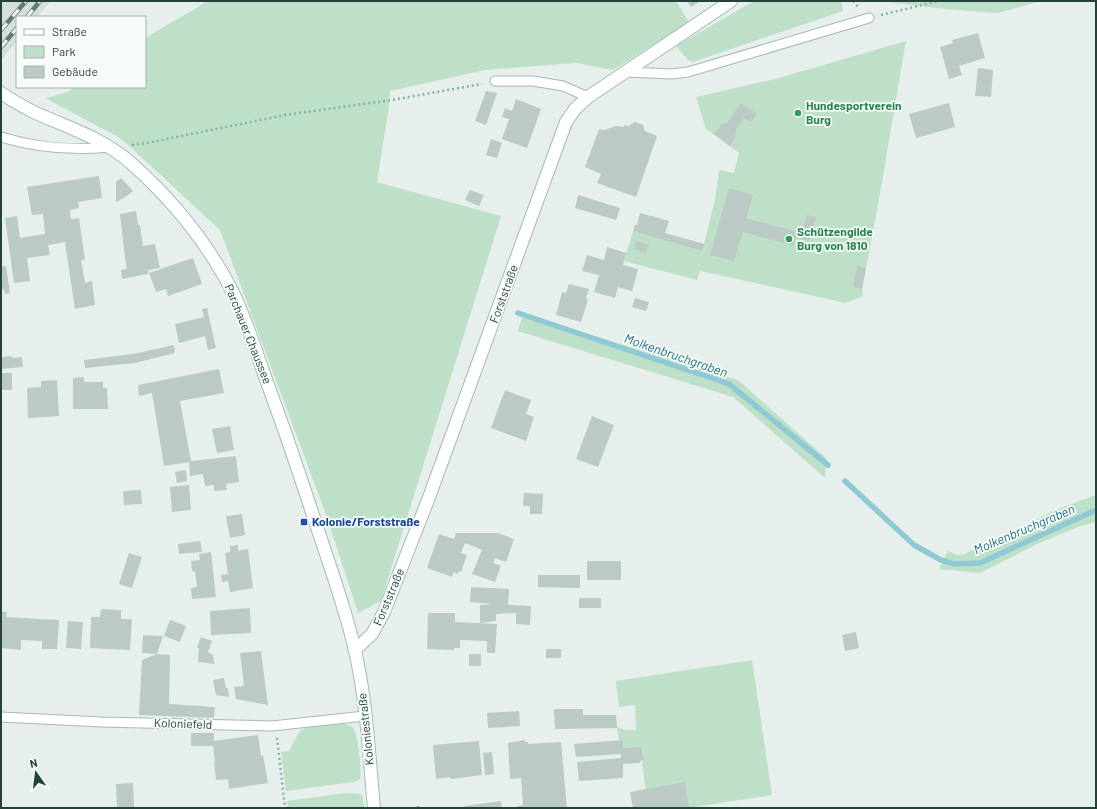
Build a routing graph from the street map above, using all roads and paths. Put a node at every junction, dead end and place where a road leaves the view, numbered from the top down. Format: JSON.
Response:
{"nodes":[{"id":1,"x":731,"y":1,"type":"edge"},
{"id":2,"x":853,"y":1,"type":"edge"},
{"id":3,"x":939,"y":1,"type":"edge"},
{"id":4,"x":869,"y":18,"type":"junction"},
{"id":5,"x":626,"y":72,"type":"junction"},
{"id":6,"x":495,"y":82,"type":"joint"},
{"id":7,"x":1,"y":93,"type":"edge"},
{"id":8,"x":588,"y":97,"type":"junction"},
{"id":9,"x":1,"y":137,"type":"edge"},
{"id":10,"x":110,"y":147,"type":"junction"},
{"id":11,"x":355,"y":650,"type":"junction"},
{"id":12,"x":365,"y":716,"type":"junction"},
{"id":13,"x":1,"y":717,"type":"edge"},
{"id":14,"x":275,"y":726,"type":"junction"},
{"id":15,"x":285,"y":808,"type":"edge"},
{"id":16,"x":374,"y":808,"type":"edge"}],
"edges":[{"from":1,"to":5,"type":"street","name":"Forststraße"},
{"from":2,"to":4,"type":"path"},
{"from":3,"to":4,"type":"path"},
{"from":4,"to":5,"type":"lane"},
{"from":5,"to":8,"type":"street","name":"Forststraße"},
{"from":6,"to":8,"type":"lane"},
{"from":6,"to":10,"type":"path"},
{"from":7,"to":10,"type":"street","name":"Parchauer Chaussee"},
{"from":8,"to":11,"type":"street","name":"Forststraße"},
{"from":9,"to":10,"type":"lane"},
{"from":10,"to":11,"type":"street","name":"Parchauer Chaussee"},
{"from":11,"to":12,"type":"street","name":"Koloniestraße"},
{"from":12,"to":14,"type":"lane","name":"Koloniefeld"},
{"from":12,"to":16,"type":"street","name":"Koloniestraße"},
{"from":13,"to":14,"type":"lane","name":"Koloniefeld"},
{"from":14,"to":15,"type":"path"}]}
